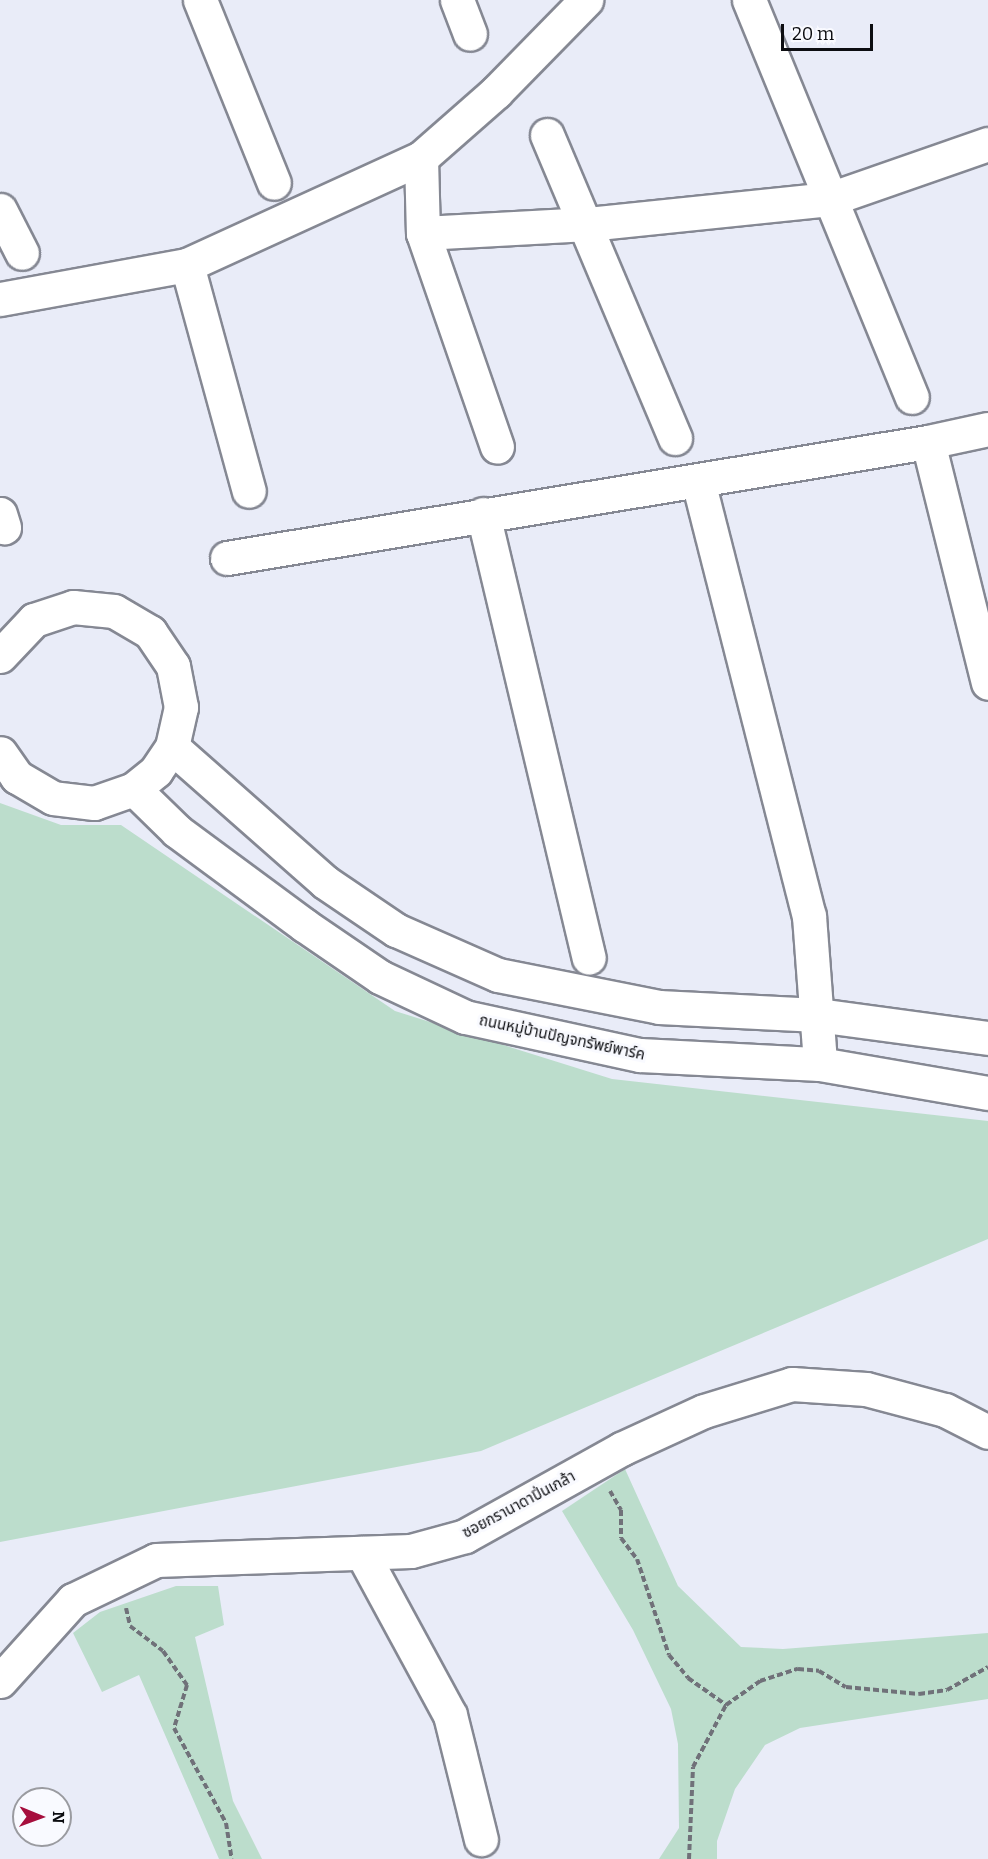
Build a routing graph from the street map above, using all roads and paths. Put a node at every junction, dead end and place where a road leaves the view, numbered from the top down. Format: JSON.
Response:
{"nodes":[{"id":1,"x":200,"y":0,"type":"edge"},
{"id":2,"x":457,"y":0,"type":"edge"},
{"id":3,"x":586,"y":0,"type":"edge"},
{"id":4,"x":749,"y":0,"type":"edge"},
{"id":5,"x":471,"y":34,"type":"dead end"},
{"id":6,"x":547,"y":135,"type":"dead end"},
{"id":7,"x":988,"y":144,"type":"edge"},
{"id":8,"x":421,"y":158,"type":"junction"},
{"id":9,"x":274,"y":183,"type":"dead end"},
{"id":10,"x":830,"y":199,"type":"junction"},
{"id":11,"x":0,"y":210,"type":"edge"},
{"id":12,"x":588,"y":224,"type":"junction"},
{"id":13,"x":423,"y":233,"type":"junction"},
{"id":14,"x":22,"y":253,"type":"dead end"},
{"id":15,"x":186,"y":266,"type":"junction"},
{"id":16,"x":0,"y":299,"type":"edge"},
{"id":17,"x":912,"y":397,"type":"dead end"},
{"id":18,"x":988,"y":429,"type":"edge"},
{"id":19,"x":675,"y":438,"type":"dead end"},
{"id":20,"x":928,"y":442,"type":"junction"},
{"id":21,"x":497,"y":447,"type":"dead end"},
{"id":22,"x":698,"y":482,"type":"junction"},
{"id":23,"x":249,"y":490,"type":"dead end"},
{"id":24,"x":483,"y":514,"type":"junction"},
{"id":25,"x":227,"y":558,"type":"dead end"},
{"id":26,"x":1,"y":651,"type":"edge"},
{"id":27,"x":988,"y":683,"type":"edge"},
{"id":28,"x":172,"y":747,"type":"junction"},
{"id":29,"x":0,"y":753,"type":"edge"},
{"id":30,"x":134,"y":789,"type":"junction"},
{"id":31,"x":589,"y":958,"type":"dead end"},
{"id":32,"x":782,"y":1015,"type":"junction"},
{"id":33,"x":818,"y":1015,"type":"junction"},
{"id":34,"x":988,"y":1038,"type":"edge"},
{"id":35,"x":779,"y":1063,"type":"junction"},
{"id":36,"x":820,"y":1064,"type":"junction"},
{"id":37,"x":988,"y":1092,"type":"edge"},
{"id":38,"x":988,"y":1432,"type":"edge"},
{"id":39,"x":594,"y":1464,"type":"junction"},
{"id":40,"x":362,"y":1553,"type":"junction"},
{"id":41,"x":120,"y":1578,"type":"junction"},
{"id":42,"x":988,"y":1667,"type":"edge"},
{"id":43,"x":0,"y":1681,"type":"edge"},
{"id":44,"x":726,"y":1705,"type":"junction"},
{"id":45,"x":481,"y":1839,"type":"dead end"},
{"id":46,"x":232,"y":1859,"type":"edge"},
{"id":47,"x":689,"y":1859,"type":"edge"}],
"edges":[{"from":1,"to":9,"type":"street"},
{"from":2,"to":5,"type":"street"},
{"from":3,"to":8,"type":"street"},
{"from":4,"to":10,"type":"street"},
{"from":6,"to":12,"type":"street"},
{"from":7,"to":10,"type":"street"},
{"from":8,"to":13,"type":"street"},
{"from":8,"to":15,"type":"street"},
{"from":10,"to":12,"type":"street"},
{"from":10,"to":17,"type":"street"},
{"from":11,"to":14,"type":"street"},
{"from":12,"to":13,"type":"street"},
{"from":12,"to":19,"type":"street"},
{"from":13,"to":21,"type":"street"},
{"from":15,"to":16,"type":"street"},
{"from":15,"to":23,"type":"street"},
{"from":18,"to":20,"type":"street"},
{"from":20,"to":22,"type":"street"},
{"from":20,"to":27,"type":"street"},
{"from":22,"to":24,"type":"street"},
{"from":22,"to":33,"type":"street"},
{"from":24,"to":25,"type":"street"},
{"from":24,"to":31,"type":"street"},
{"from":26,"to":28,"type":"street"},
{"from":28,"to":30,"type":"street"},
{"from":28,"to":32,"type":"street"},
{"from":29,"to":30,"type":"street"},
{"from":30,"to":35,"type":"street","name":"ถนนหมู่บ้านปัญจทรัพย์พาร์ค"},
{"from":32,"to":33,"type":"street"},
{"from":32,"to":35,"type":"street"},
{"from":33,"to":34,"type":"street"},
{"from":33,"to":36,"type":"street"},
{"from":35,"to":36,"type":"street","name":"ถนนหมู่บ้านปัญจทรัพย์พาร์ค"},
{"from":36,"to":37,"type":"street","name":"ถนนหมู่บ้านปัญจทรัพย์พาร์ค"},
{"from":38,"to":39,"type":"street","name":"ซอยกรานาดาปิ่นเกล้า"},
{"from":39,"to":40,"type":"street","name":"ซอยกรานาดาปิ่นเกล้า"},
{"from":39,"to":44,"type":"path"},
{"from":40,"to":41,"type":"street","name":"ซอยกรานาดาปิ่นเกล้า"},
{"from":40,"to":45,"type":"street"},
{"from":41,"to":43,"type":"street","name":"ซอยกรานาดาปิ่นเกล้า"},
{"from":41,"to":46,"type":"path"},
{"from":42,"to":44,"type":"path"},
{"from":44,"to":47,"type":"path"}]}
